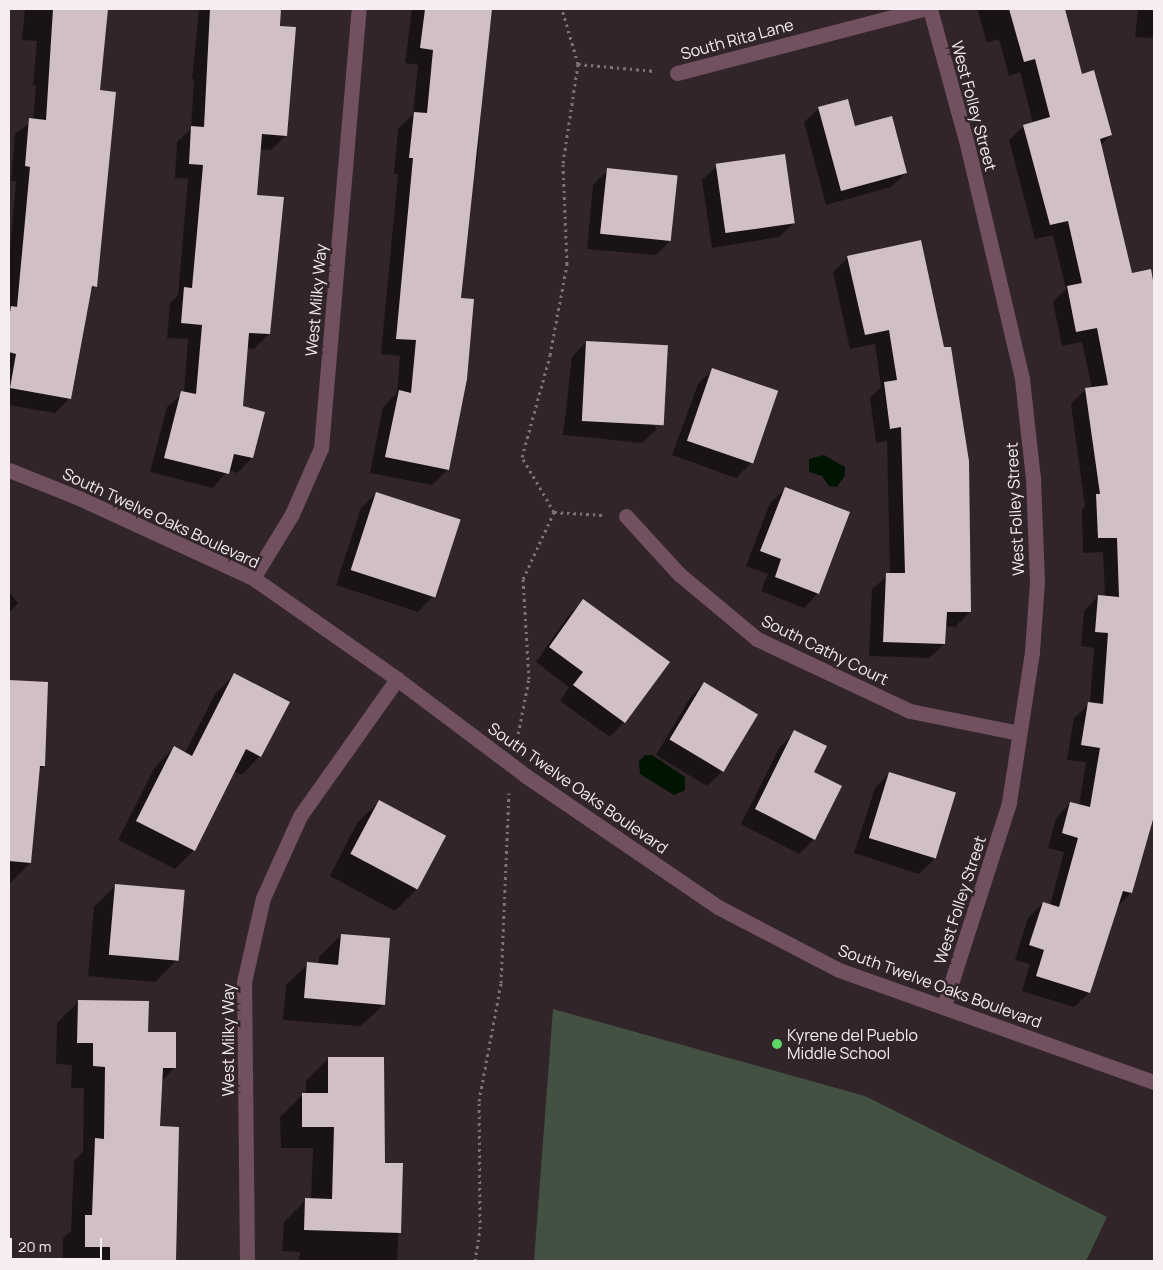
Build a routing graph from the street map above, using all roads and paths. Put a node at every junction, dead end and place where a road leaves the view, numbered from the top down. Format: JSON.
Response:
{"nodes":[{"id":1,"x":360,"y":9,"type":"edge"},
{"id":2,"x":562,"y":9,"type":"edge"},
{"id":3,"x":922,"y":9,"type":"edge"},
{"id":4,"x":930,"y":9,"type":"edge"},
{"id":5,"x":578,"y":64,"type":"junction"},
{"id":6,"x":676,"y":73,"type":"joint"},
{"id":7,"x":9,"y":470,"type":"edge"},
{"id":8,"x":554,"y":512,"type":"junction"},
{"id":9,"x":626,"y":516,"type":"joint"},
{"id":10,"x":253,"y":578,"type":"junction"},
{"id":11,"x":397,"y":679,"type":"junction"},
{"id":12,"x":1019,"y":733,"type":"junction"},
{"id":13,"x":512,"y":765,"type":"junction"},
{"id":14,"x":944,"y":1006,"type":"junction"},
{"id":15,"x":1154,"y":1082,"type":"edge"},
{"id":16,"x":247,"y":1261,"type":"edge"},
{"id":17,"x":475,"y":1261,"type":"edge"}],
"edges":[{"from":1,"to":10,"type":"street","name":"West Milky Way"},
{"from":2,"to":5,"type":"path"},
{"from":3,"to":6,"type":"street","name":"South Rita Lane"},
{"from":4,"to":12,"type":"street","name":"West Folley Street"},
{"from":5,"to":6,"type":"path"},
{"from":5,"to":8,"type":"path"},
{"from":7,"to":10,"type":"street","name":"South Twelve Oaks Boulevard"},
{"from":8,"to":9,"type":"path"},
{"from":8,"to":13,"type":"path"},
{"from":9,"to":12,"type":"street","name":"South Cathy Court"},
{"from":10,"to":11,"type":"street","name":"South Twelve Oaks Boulevard"},
{"from":11,"to":13,"type":"street","name":"South Twelve Oaks Boulevard"},
{"from":11,"to":16,"type":"street","name":"West Milky Way"},
{"from":12,"to":14,"type":"street","name":"West Folley Street"},
{"from":13,"to":14,"type":"street","name":"South Twelve Oaks Boulevard"},
{"from":13,"to":17,"type":"path"},
{"from":14,"to":15,"type":"street","name":"South Twelve Oaks Boulevard"}]}
